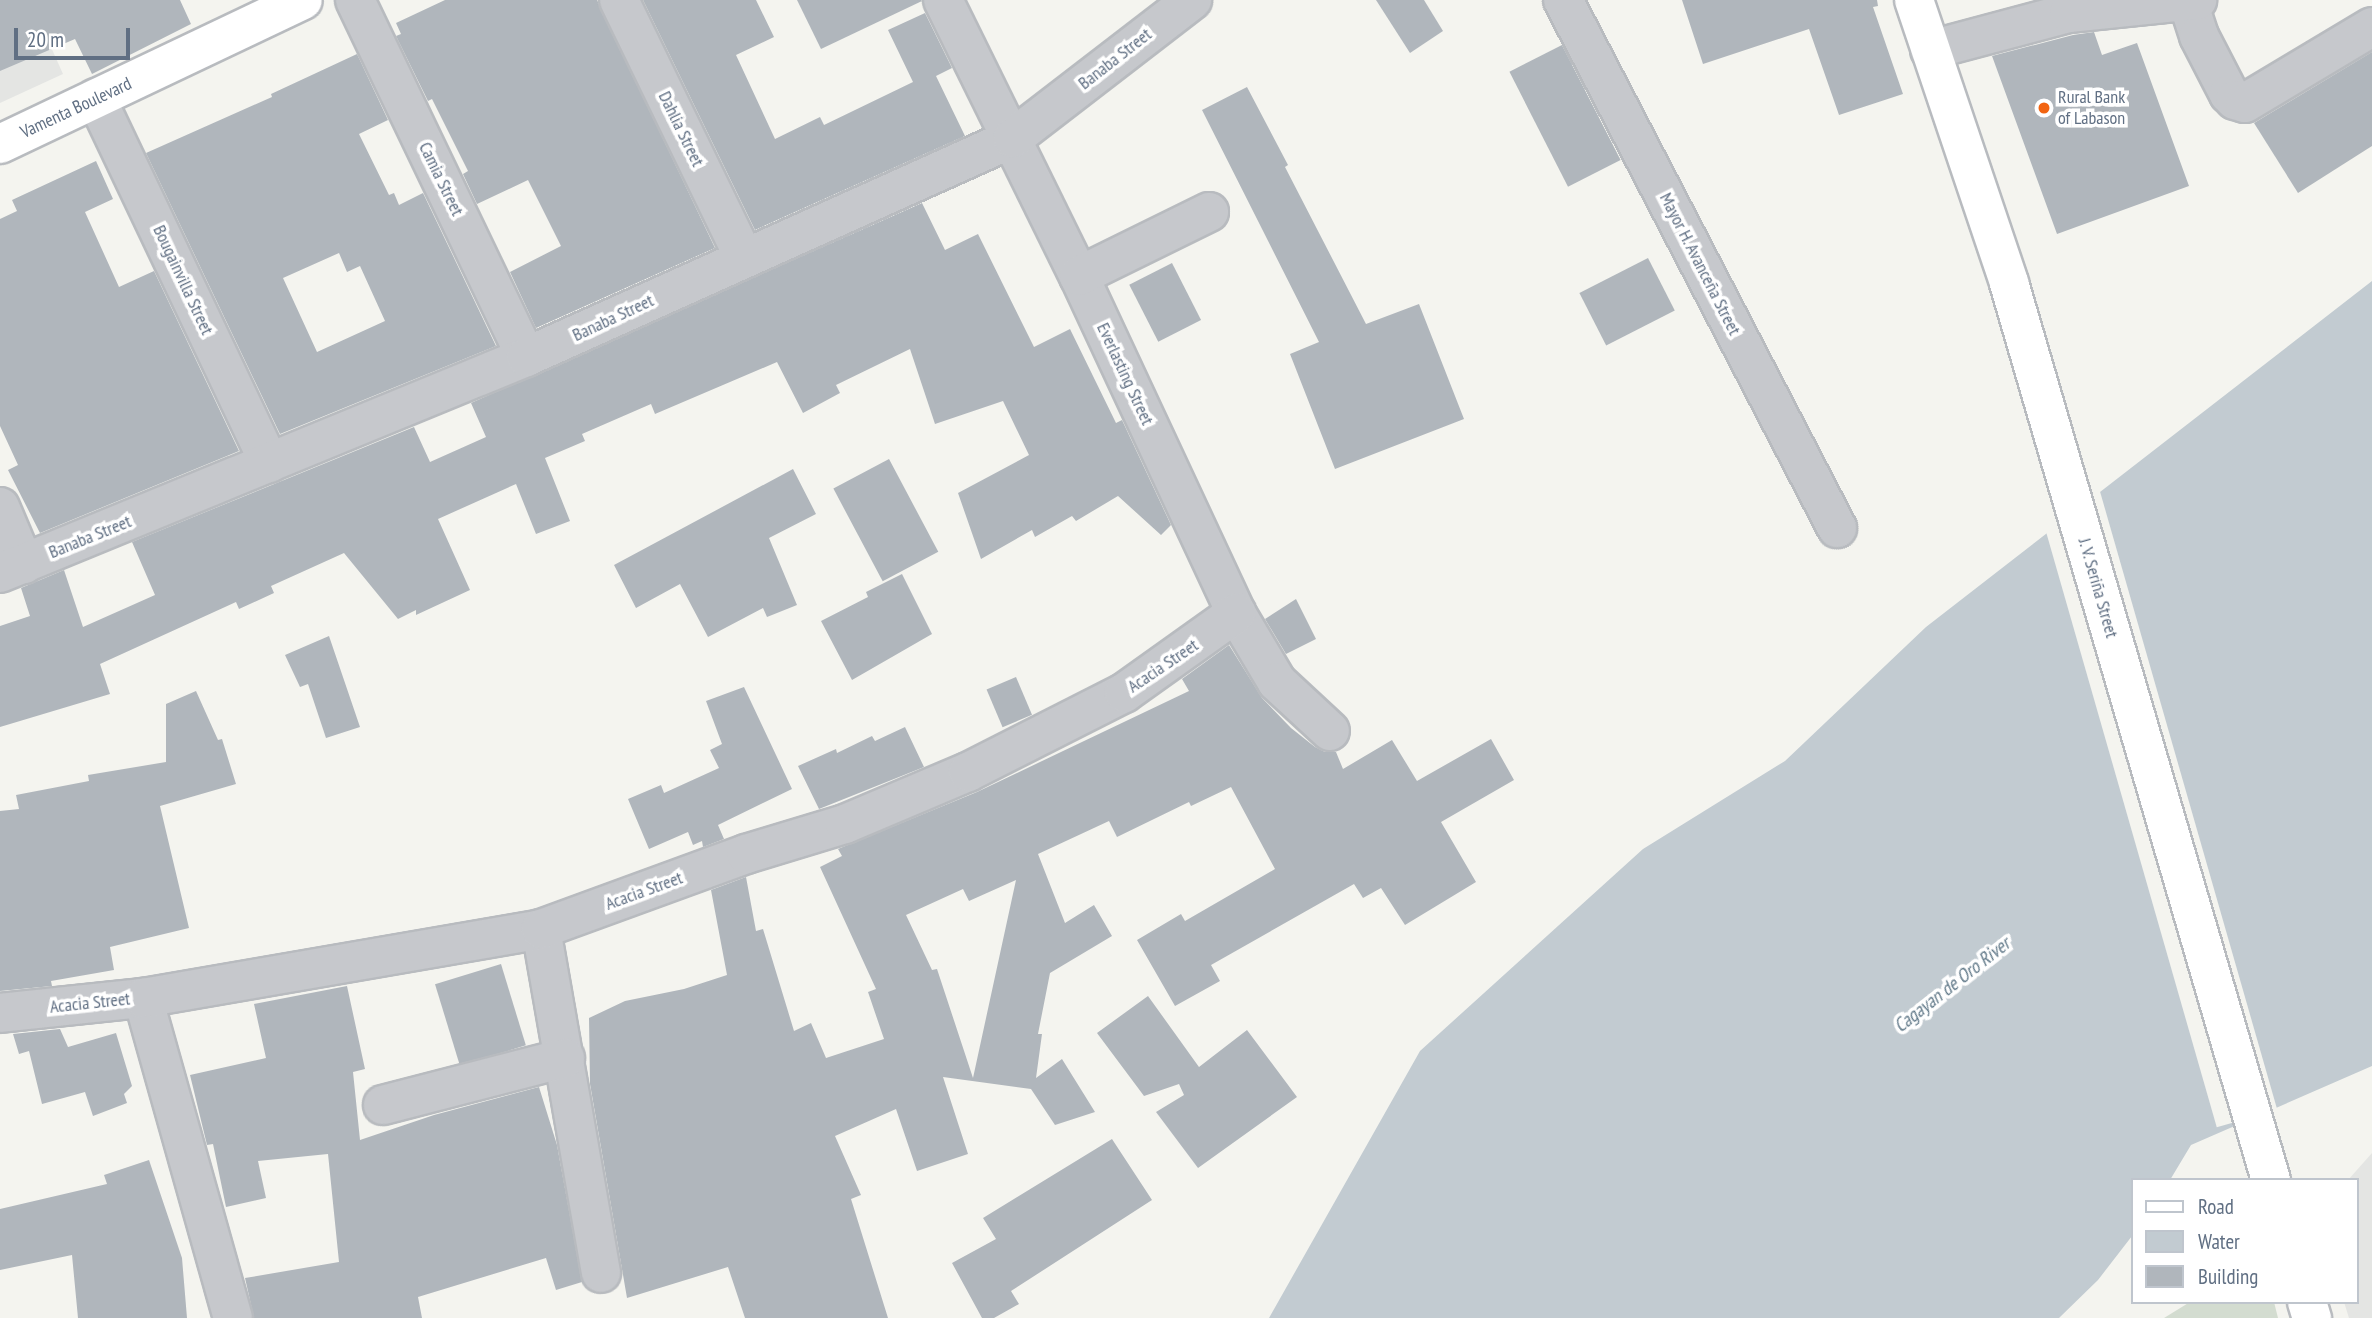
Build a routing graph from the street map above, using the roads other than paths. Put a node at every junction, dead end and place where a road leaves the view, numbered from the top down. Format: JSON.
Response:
{"nodes":[{"id":1,"x":303,"y":0,"type":"edge"},
{"id":2,"x":355,"y":0,"type":"edge"},
{"id":3,"x":619,"y":0,"type":"edge"},
{"id":4,"x":943,"y":0,"type":"edge"},
{"id":5,"x":1192,"y":0,"type":"edge"},
{"id":6,"x":1563,"y":0,"type":"edge"},
{"id":7,"x":1914,"y":0,"type":"edge"},
{"id":8,"x":2193,"y":1,"type":"edge"},
{"id":9,"x":2372,"y":27,"type":"edge"},
{"id":10,"x":1930,"y":50,"type":"junction"},
{"id":11,"x":96,"y":98,"type":"junction"},
{"id":12,"x":1013,"y":138,"type":"junction"},
{"id":13,"x":0,"y":144,"type":"edge"},
{"id":14,"x":1209,"y":212,"type":"dead end"},
{"id":15,"x":744,"y":258,"type":"junction"},
{"id":16,"x":1079,"y":276,"type":"junction"},
{"id":17,"x":526,"y":357,"type":"junction"},
{"id":18,"x":270,"y":463,"type":"junction"},
{"id":19,"x":0,"y":507,"type":"edge"},
{"id":20,"x":1837,"y":528,"type":"dead end"},
{"id":21,"x":12,"y":569,"type":"edge"},
{"id":22,"x":1236,"y":613,"type":"junction"},
{"id":23,"x":1330,"y":731,"type":"dead end"},
{"id":24,"x":541,"y":929,"type":"junction"},
{"id":25,"x":143,"y":998,"type":"junction"},
{"id":26,"x":0,"y":1013,"type":"edge"},
{"id":27,"x":565,"y":1058,"type":"junction"},
{"id":28,"x":383,"y":1105,"type":"dead end"},
{"id":29,"x":2270,"y":1178,"type":"edge"},
{"id":30,"x":600,"y":1273,"type":"dead end"},
{"id":31,"x":233,"y":1318,"type":"edge"}],
"edges":[{"from":1,"to":11,"type":"main road","name":"Vamenta Boulevard"},
{"from":2,"to":17,"type":"street","name":"Camia Street"},
{"from":3,"to":15,"type":"street","name":"Dahlia Street"},
{"from":4,"to":12,"type":"street","name":"Everlasting Street"},
{"from":5,"to":12,"type":"street","name":"Banaba Street"},
{"from":6,"to":20,"type":"street","name":"Mayor H. Avanceña Street"},
{"from":7,"to":10,"type":"main road","name":"J. V. Seriña Street"},
{"from":8,"to":9,"type":"street"},
{"from":8,"to":10,"type":"street"},
{"from":10,"to":29,"type":"main road","name":"J. V. Seriña Street"},
{"from":11,"to":13,"type":"main road","name":"Vamenta Boulevard"},
{"from":11,"to":18,"type":"street","name":"Bougainvilla Street"},
{"from":12,"to":15,"type":"street","name":"Banaba Street"},
{"from":12,"to":16,"type":"street","name":"Everlasting Street"},
{"from":14,"to":16,"type":"street"},
{"from":15,"to":17,"type":"street","name":"Banaba Street"},
{"from":16,"to":22,"type":"street","name":"Everlasting Street"},
{"from":17,"to":18,"type":"street","name":"Banaba Street"},
{"from":18,"to":21,"type":"street","name":"Banaba Street"},
{"from":19,"to":21,"type":"street"},
{"from":22,"to":23,"type":"street","name":"Everlasting Street"},
{"from":22,"to":24,"type":"street","name":"Acacia Street"},
{"from":24,"to":25,"type":"street","name":"Acacia Street"},
{"from":24,"to":27,"type":"street"},
{"from":25,"to":26,"type":"street","name":"Acacia Street"},
{"from":25,"to":31,"type":"street"},
{"from":27,"to":28,"type":"street"},
{"from":27,"to":30,"type":"street"}]}
